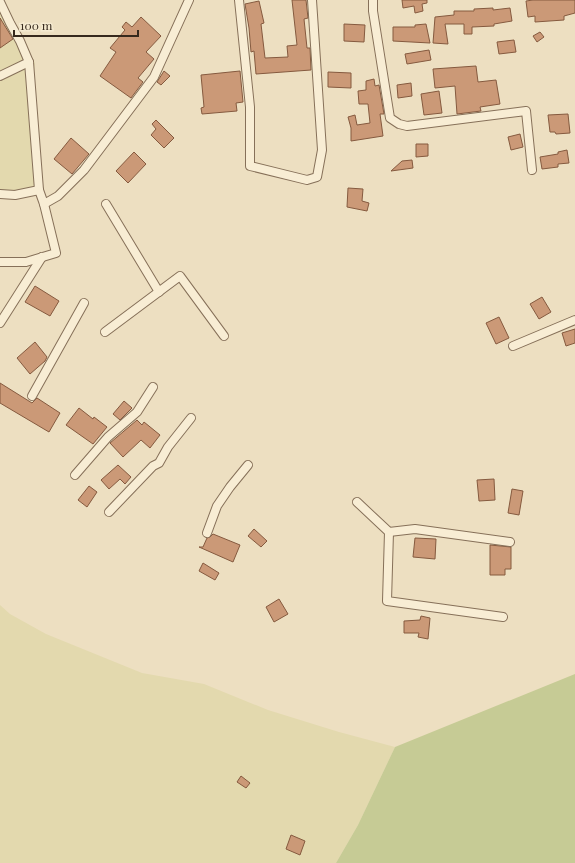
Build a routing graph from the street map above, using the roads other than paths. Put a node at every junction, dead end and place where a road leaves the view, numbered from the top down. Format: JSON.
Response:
{"nodes":[{"id":1,"x":189,"y":0,"type":"edge"},
{"id":2,"x":239,"y":0,"type":"edge"},
{"id":3,"x":312,"y":0,"type":"edge"},
{"id":4,"x":373,"y":0,"type":"edge"},
{"id":5,"x":0,"y":2,"type":"edge"},
{"id":6,"x":29,"y":62,"type":"junction"},
{"id":7,"x":0,"y":76,"type":"edge"},
{"id":8,"x":532,"y":170,"type":"dead end"},
{"id":9,"x":39,"y":190,"type":"junction"},
{"id":10,"x":0,"y":194,"type":"edge"},
{"id":11,"x":44,"y":204,"type":"junction"},
{"id":12,"x":106,"y":204,"type":"dead end"},
{"id":13,"x":42,"y":257,"type":"junction"},
{"id":14,"x":0,"y":262,"type":"edge"},
{"id":15,"x":159,"y":292,"type":"junction"},
{"id":16,"x":84,"y":303,"type":"dead end"},
{"id":17,"x":575,"y":320,"type":"edge"},
{"id":18,"x":0,"y":323,"type":"edge"},
{"id":19,"x":105,"y":332,"type":"dead end"},
{"id":20,"x":224,"y":336,"type":"dead end"},
{"id":21,"x":513,"y":346,"type":"dead end"},
{"id":22,"x":153,"y":387,"type":"dead end"},
{"id":23,"x":32,"y":396,"type":"dead end"},
{"id":24,"x":190,"y":418,"type":"dead end"},
{"id":25,"x":248,"y":465,"type":"dead end"},
{"id":26,"x":75,"y":476,"type":"dead end"},
{"id":27,"x":357,"y":502,"type":"dead end"},
{"id":28,"x":109,"y":512,"type":"dead end"},
{"id":29,"x":390,"y":532,"type":"junction"},
{"id":30,"x":207,"y":533,"type":"dead end"},
{"id":31,"x":510,"y":542,"type":"dead end"},
{"id":32,"x":503,"y":617,"type":"dead end"}],
"edges":[{"from":1,"to":11,"type":"street"},
{"from":2,"to":3,"type":"street"},
{"from":4,"to":8,"type":"street"},
{"from":5,"to":6,"type":"street"},
{"from":6,"to":7,"type":"street"},
{"from":6,"to":9,"type":"street"},
{"from":9,"to":10,"type":"street"},
{"from":9,"to":11,"type":"street"},
{"from":11,"to":13,"type":"street"},
{"from":12,"to":15,"type":"street"},
{"from":13,"to":14,"type":"street"},
{"from":13,"to":18,"type":"street"},
{"from":15,"to":19,"type":"street"},
{"from":15,"to":20,"type":"street"},
{"from":16,"to":23,"type":"street"},
{"from":17,"to":21,"type":"street"},
{"from":22,"to":26,"type":"street"},
{"from":24,"to":28,"type":"street"},
{"from":25,"to":30,"type":"street"},
{"from":27,"to":29,"type":"street"},
{"from":29,"to":31,"type":"street"},
{"from":29,"to":32,"type":"street"}]}
